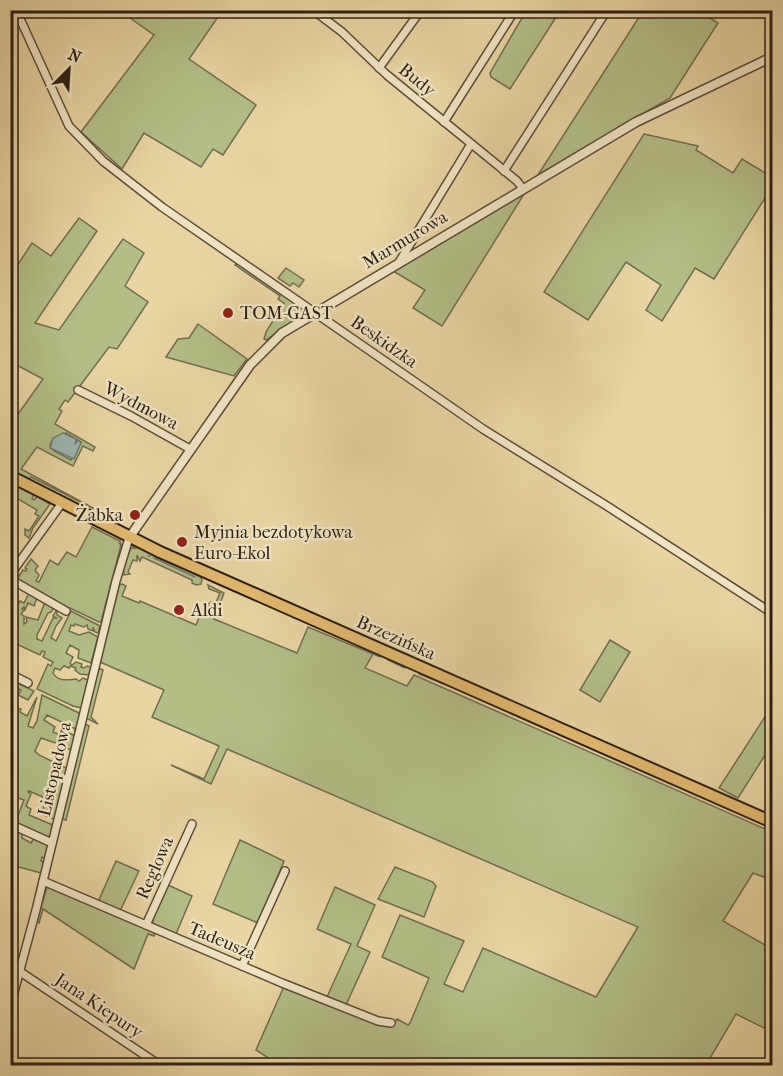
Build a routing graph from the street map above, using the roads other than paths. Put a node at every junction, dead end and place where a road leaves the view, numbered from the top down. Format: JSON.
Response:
{"nodes":[{"id":1,"x":15,"y":10,"type":"edge"},
{"id":2,"x":313,"y":10,"type":"edge"},
{"id":3,"x":421,"y":10,"type":"edge"},
{"id":4,"x":515,"y":10,"type":"edge"},
{"id":5,"x":607,"y":10,"type":"edge"},
{"id":6,"x":10,"y":15,"type":"edge"},
{"id":7,"x":772,"y":57,"type":"edge"},
{"id":8,"x":379,"y":68,"type":"junction"},
{"id":9,"x":444,"y":122,"type":"junction"},
{"id":10,"x":471,"y":144,"type":"junction"},
{"id":11,"x":504,"y":171,"type":"junction"},
{"id":12,"x":523,"y":189,"type":"junction"},
{"id":13,"x":398,"y":264,"type":"junction"},
{"id":14,"x":316,"y":312,"type":"junction"},
{"id":15,"x":78,"y":390,"type":"dead end"},
{"id":16,"x":190,"y":449,"type":"junction"},
{"id":17,"x":10,"y":476,"type":"edge"},
{"id":18,"x":62,"y":503,"type":"junction"},
{"id":19,"x":129,"y":538,"type":"junction"},
{"id":20,"x":10,"y":578,"type":"edge"},
{"id":21,"x":66,"y":611,"type":"dead end"},
{"id":22,"x":772,"y":613,"type":"edge"},
{"id":23,"x":10,"y":674,"type":"edge"},
{"id":24,"x":28,"y":683,"type":"dead end"},
{"id":25,"x":772,"y":822,"type":"edge"},
{"id":26,"x":10,"y":824,"type":"edge"},
{"id":27,"x":192,"y":824,"type":"dead end"},
{"id":28,"x":52,"y":843,"type":"junction"},
{"id":29,"x":285,"y":871,"type":"dead end"},
{"id":30,"x":43,"y":881,"type":"junction"},
{"id":31,"x":146,"y":925,"type":"junction"},
{"id":32,"x":242,"y":966,"type":"junction"},
{"id":33,"x":19,"y":971,"type":"junction"},
{"id":34,"x":10,"y":1007,"type":"edge"},
{"id":35,"x":392,"y":1023,"type":"dead end"},
{"id":36,"x":10,"y":1049,"type":"edge"},
{"id":37,"x":13,"y":1065,"type":"edge"},
{"id":38,"x":161,"y":1065,"type":"edge"}],
"edges":[{"from":1,"to":6,"type":"street"},
{"from":1,"to":14,"type":"street","name":"Beskidzka"},
{"from":2,"to":8,"type":"street","name":"Budy"},
{"from":3,"to":8,"type":"street"},
{"from":4,"to":9,"type":"street"},
{"from":5,"to":11,"type":"street"},
{"from":7,"to":12,"type":"street","name":"Marmurowa"},
{"from":8,"to":9,"type":"street","name":"Budy"},
{"from":9,"to":10,"type":"street","name":"Budy"},
{"from":10,"to":11,"type":"street","name":"Budy"},
{"from":10,"to":13,"type":"street"},
{"from":11,"to":12,"type":"street","name":"Budy"},
{"from":12,"to":13,"type":"street","name":"Marmurowa"},
{"from":13,"to":14,"type":"street","name":"Marmurowa"},
{"from":14,"to":16,"type":"street","name":"Marmurowa"},
{"from":14,"to":22,"type":"street","name":"Beskidzka"},
{"from":15,"to":16,"type":"street","name":"Wydmowa"},
{"from":16,"to":19,"type":"street","name":"Marmurowa"},
{"from":17,"to":18,"type":"main road","name":"Brzezińska"},
{"from":18,"to":19,"type":"main road","name":"Brzezińska"},
{"from":18,"to":20,"type":"street"},
{"from":19,"to":25,"type":"main road","name":"Brzezińska"},
{"from":19,"to":28,"type":"street","name":"Listopadowa"},
{"from":20,"to":21,"type":"street"},
{"from":23,"to":24,"type":"street"},
{"from":26,"to":28,"type":"street"},
{"from":27,"to":31,"type":"street","name":"Reglowa"},
{"from":28,"to":30,"type":"street","name":"Listopadowa"},
{"from":29,"to":32,"type":"street"},
{"from":30,"to":31,"type":"street","name":"Tadeusza"},
{"from":30,"to":33,"type":"street","name":"Listopadowa"},
{"from":31,"to":32,"type":"street","name":"Tadeusza"},
{"from":32,"to":35,"type":"street","name":"Tadeusza"},
{"from":33,"to":34,"type":"street","name":"Listopadowa"},
{"from":33,"to":38,"type":"street","name":"Jana Kiepury"},
{"from":36,"to":37,"type":"street"}]}
